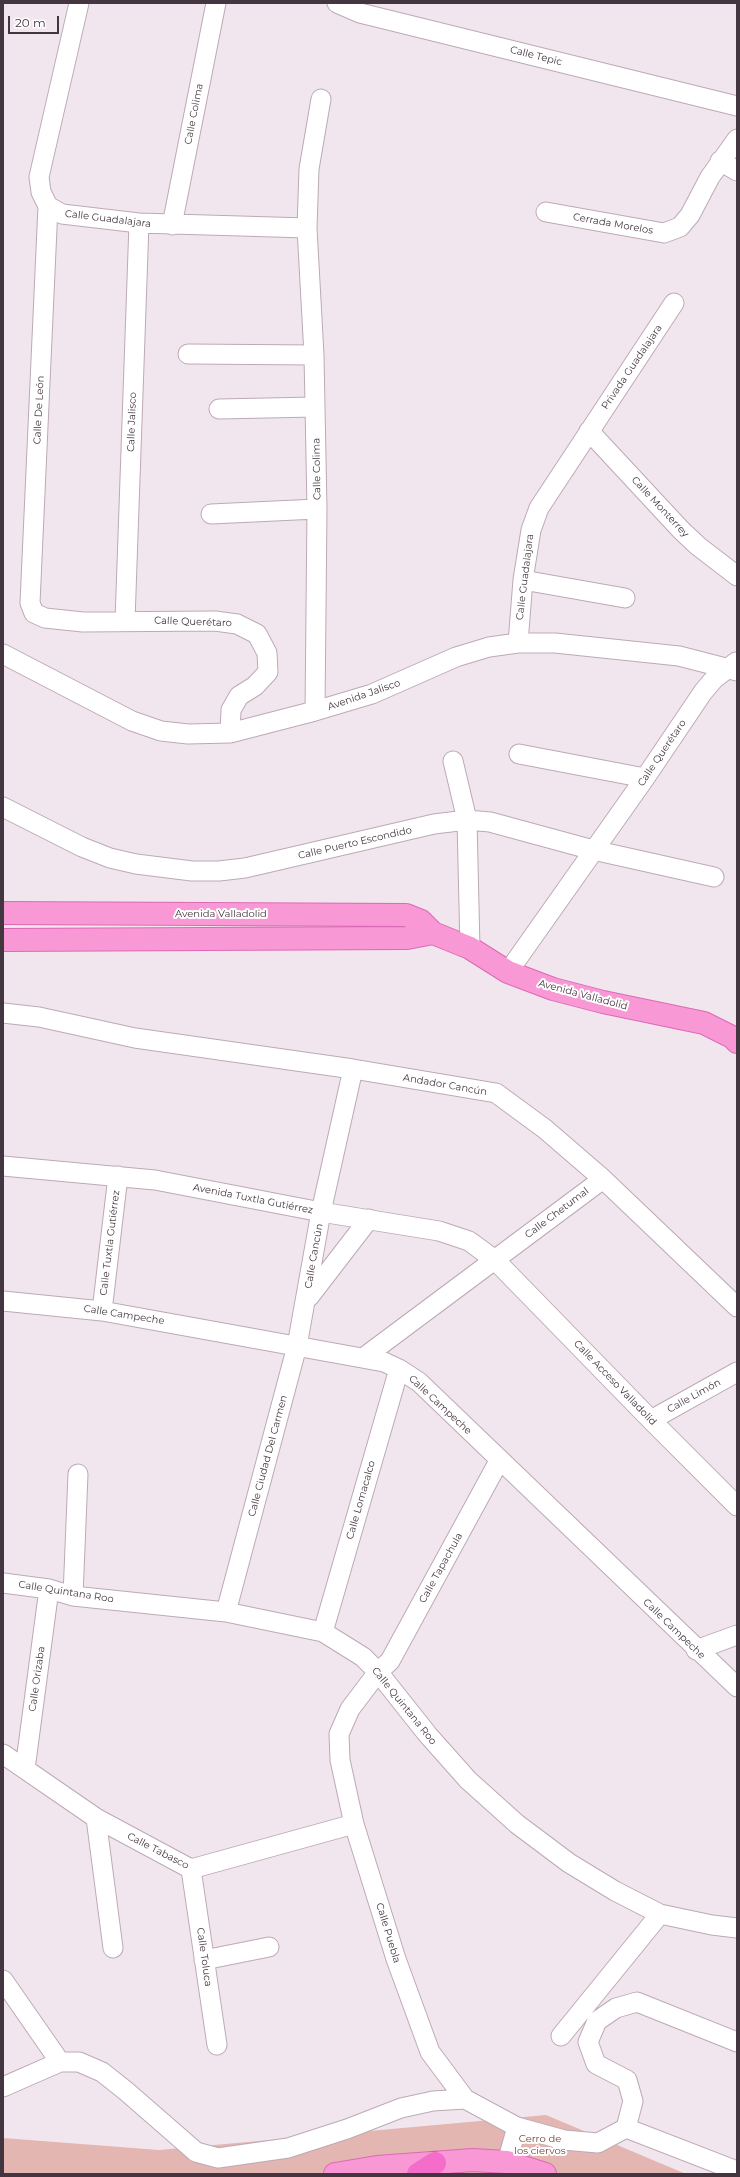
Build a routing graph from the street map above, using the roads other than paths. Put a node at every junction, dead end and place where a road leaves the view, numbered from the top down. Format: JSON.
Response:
{"nodes":[{"id":1,"x":79,"y":3,"type":"edge"},
{"id":2,"x":216,"y":3,"type":"edge"},
{"id":3,"x":337,"y":3,"type":"edge"},
{"id":4,"x":321,"y":99,"type":"dead end"},
{"id":5,"x":737,"y":106,"type":"edge"},
{"id":6,"x":737,"y":139,"type":"edge"},
{"id":7,"x":720,"y":161,"type":"junction"},
{"id":8,"x":737,"y":171,"type":"edge"},
{"id":9,"x":48,"y":206,"type":"junction"},
{"id":10,"x":546,"y":212,"type":"dead end"},
{"id":11,"x":139,"y":223,"type":"junction"},
{"id":12,"x":172,"y":225,"type":"junction"},
{"id":13,"x":307,"y":228,"type":"junction"},
{"id":14,"x":674,"y":303,"type":"dead end"},
{"id":15,"x":188,"y":354,"type":"dead end"},
{"id":16,"x":314,"y":355,"type":"junction"},
{"id":17,"x":315,"y":407,"type":"junction"},
{"id":18,"x":219,"y":409,"type":"dead end"},
{"id":19,"x":589,"y":431,"type":"junction"},
{"id":20,"x":318,"y":509,"type":"junction"},
{"id":21,"x":212,"y":514,"type":"dead end"},
{"id":22,"x":737,"y":576,"type":"edge"},
{"id":23,"x":523,"y":580,"type":"junction"},
{"id":24,"x":625,"y":598,"type":"dead end"},
{"id":25,"x":34,"y":613,"type":"joint"},
{"id":26,"x":125,"y":621,"type":"junction"},
{"id":27,"x":518,"y":643,"type":"junction"},
{"id":28,"x":3,"y":654,"type":"edge"},
{"id":29,"x":734,"y":667,"type":"edge"},
{"id":30,"x":315,"y":711,"type":"junction"},
{"id":31,"x":230,"y":733,"type":"junction"},
{"id":32,"x":519,"y":754,"type":"dead end"},
{"id":33,"x":453,"y":761,"type":"dead end"},
{"id":34,"x":645,"y":778,"type":"junction"},
{"id":35,"x":3,"y":807,"type":"edge"},
{"id":36,"x":467,"y":820,"type":"junction"},
{"id":37,"x":593,"y":850,"type":"junction"},
{"id":38,"x":714,"y":877,"type":"dead end"},
{"id":39,"x":3,"y":913,"type":"edge"},
{"id":40,"x":433,"y":933,"type":"junction"},
{"id":41,"x":3,"y":940,"type":"edge"},
{"id":42,"x":470,"y":948,"type":"junction"},
{"id":43,"x":508,"y":972,"type":"junction"},
{"id":44,"x":3,"y":1013,"type":"edge"},
{"id":45,"x":737,"y":1042,"type":"edge"},
{"id":46,"x":353,"y":1068,"type":"junction"},
{"id":47,"x":3,"y":1166,"type":"edge"},
{"id":48,"x":118,"y":1176,"type":"junction"},
{"id":49,"x":603,"y":1179,"type":"junction"},
{"id":50,"x":321,"y":1212,"type":"junction"},
{"id":51,"x":369,"y":1219,"type":"junction"},
{"id":52,"x":495,"y":1260,"type":"junction"},
{"id":53,"x":307,"y":1299,"type":"junction"},
{"id":54,"x":3,"y":1301,"type":"edge"},
{"id":55,"x":737,"y":1307,"type":"edge"},
{"id":56,"x":102,"y":1311,"type":"junction"},
{"id":57,"x":297,"y":1346,"type":"junction"},
{"id":58,"x":363,"y":1358,"type":"junction"},
{"id":59,"x":399,"y":1369,"type":"junction"},
{"id":60,"x":737,"y":1372,"type":"edge"},
{"id":61,"x":651,"y":1420,"type":"junction"},
{"id":62,"x":499,"y":1461,"type":"junction"},
{"id":63,"x":78,"y":1474,"type":"dead end"},
{"id":64,"x":737,"y":1506,"type":"edge"},
{"id":65,"x":3,"y":1583,"type":"edge"},
{"id":66,"x":50,"y":1589,"type":"junction"},
{"id":67,"x":73,"y":1596,"type":"junction"},
{"id":68,"x":226,"y":1612,"type":"junction"},
{"id":69,"x":323,"y":1632,"type":"junction"},
{"id":70,"x":737,"y":1635,"type":"edge"},
{"id":71,"x":696,"y":1650,"type":"junction"},
{"id":72,"x":378,"y":1672,"type":"junction"},
{"id":73,"x":737,"y":1687,"type":"edge"},
{"id":74,"x":3,"y":1754,"type":"edge"},
{"id":75,"x":25,"y":1769,"type":"junction"},
{"id":76,"x":96,"y":1818,"type":"junction"},
{"id":77,"x":354,"y":1824,"type":"junction"},
{"id":78,"x":191,"y":1869,"type":"junction"},
{"id":79,"x":660,"y":1914,"type":"junction"},
{"id":80,"x":737,"y":1928,"type":"edge"},
{"id":81,"x":269,"y":1946,"type":"dead end"},
{"id":82,"x":113,"y":1948,"type":"dead end"},
{"id":83,"x":204,"y":1960,"type":"junction"},
{"id":84,"x":3,"y":1980,"type":"edge"},
{"id":85,"x":561,"y":2036,"type":"dead end"},
{"id":86,"x":737,"y":2042,"type":"edge"},
{"id":87,"x":217,"y":2045,"type":"dead end"},
{"id":88,"x":60,"y":2062,"type":"junction"},
{"id":89,"x":3,"y":2087,"type":"edge"},
{"id":90,"x":465,"y":2099,"type":"junction"},
{"id":91,"x":518,"y":2127,"type":"junction"},
{"id":92,"x":626,"y":2128,"type":"junction"},
{"id":93,"x":507,"y":2162,"type":"junction"},
{"id":94,"x":426,"y":2169,"type":"edge"},
{"id":95,"x":737,"y":2171,"type":"edge"},
{"id":96,"x":335,"y":2174,"type":"edge"},
{"id":97,"x":544,"y":2174,"type":"edge"}],
"edges":[{"from":1,"to":9,"type":"street"},
{"from":2,"to":12,"type":"street","name":"Calle Colima"},
{"from":3,"to":5,"type":"street","name":"Calle Tepic"},
{"from":4,"to":13,"type":"street","name":"Calle Colima"},
{"from":6,"to":7,"type":"street"},
{"from":7,"to":8,"type":"street"},
{"from":7,"to":10,"type":"street","name":"Cerrada Morelos"},
{"from":9,"to":11,"type":"street","name":"Calle Guadalajara"},
{"from":9,"to":25,"type":"street","name":"Calle De León"},
{"from":11,"to":12,"type":"street","name":"Calle Guadalajara"},
{"from":11,"to":26,"type":"street","name":"Calle Jalisco"},
{"from":12,"to":13,"type":"street","name":"Calle Guadalajara"},
{"from":13,"to":16,"type":"street","name":"Calle Colima"},
{"from":14,"to":19,"type":"street","name":"Privada Guadalajara"},
{"from":15,"to":16,"type":"street"},
{"from":16,"to":17,"type":"street","name":"Calle Colima"},
{"from":17,"to":18,"type":"street"},
{"from":17,"to":20,"type":"street","name":"Calle Colima"},
{"from":19,"to":22,"type":"street","name":"Calle Monterrey"},
{"from":19,"to":23,"type":"street","name":"Calle Guadalajara"},
{"from":20,"to":21,"type":"street"},
{"from":20,"to":30,"type":"street","name":"Calle Colima"},
{"from":23,"to":24,"type":"street"},
{"from":23,"to":27,"type":"street","name":"Calle Guadalajara"},
{"from":25,"to":26,"type":"street","name":"Calle Querétaro"},
{"from":26,"to":31,"type":"street","name":"Calle Querétaro"},
{"from":27,"to":29,"type":"street","name":"Avenida Jalisco"},
{"from":27,"to":30,"type":"street","name":"Avenida Jalisco"},
{"from":28,"to":31,"type":"street","name":"Avenida Jalisco"},
{"from":29,"to":34,"type":"street","name":"Calle Querétaro"},
{"from":30,"to":31,"type":"street","name":"Avenida Jalisco"},
{"from":32,"to":34,"type":"street"},
{"from":33,"to":36,"type":"street"},
{"from":34,"to":37,"type":"street","name":"Calle Querétaro"},
{"from":35,"to":36,"type":"street","name":"Calle Puerto Escondido"},
{"from":36,"to":37,"type":"street","name":"Calle Puerto Escondido"},
{"from":36,"to":42,"type":"street"},
{"from":37,"to":38,"type":"street","name":"Calle Puerto Escondido"},
{"from":37,"to":43,"type":"street","name":"Calle Querétaro"},
{"from":39,"to":40,"type":"main road","name":"Avenida Valladolid"},
{"from":40,"to":41,"type":"main road"},
{"from":40,"to":42,"type":"main road","name":"Avenida Valladolid"},
{"from":42,"to":43,"type":"main road","name":"Avenida Valladolid"},
{"from":43,"to":45,"type":"main road","name":"Avenida Valladolid"},
{"from":44,"to":46,"type":"street","name":"Andador Cancún"},
{"from":46,"to":49,"type":"street","name":"Andador Cancún"},
{"from":46,"to":50,"type":"street","name":"Calle Cancún"},
{"from":47,"to":48,"type":"street","name":"Avenida Tuxtla Gutiérrez"},
{"from":48,"to":50,"type":"street","name":"Avenida Tuxtla Gutiérrez"},
{"from":48,"to":56,"type":"street","name":"Calle Tuxtla Gutiérrez"},
{"from":49,"to":52,"type":"street","name":"Calle Chetumal"},
{"from":49,"to":55,"type":"street"},
{"from":50,"to":51,"type":"street","name":"Avenida Tuxtla Gutiérrez"},
{"from":50,"to":53,"type":"street","name":"Calle Cancún"},
{"from":51,"to":52,"type":"street","name":"Avenida Tuxtla Gutiérrez"},
{"from":51,"to":53,"type":"street"},
{"from":52,"to":58,"type":"street","name":"Calle Chetumal"},
{"from":52,"to":61,"type":"street","name":"Calle Acceso Valladolid"},
{"from":53,"to":57,"type":"street","name":"Calle Ciudad Del Carmen"},
{"from":54,"to":56,"type":"street","name":"Calle Campeche"},
{"from":56,"to":57,"type":"street","name":"Calle Campeche"},
{"from":57,"to":58,"type":"street","name":"Calle Campeche"},
{"from":57,"to":68,"type":"street","name":"Calle Ciudad Del Carmen"},
{"from":58,"to":59,"type":"street","name":"Calle Campeche"},
{"from":59,"to":62,"type":"street","name":"Calle Campeche"},
{"from":59,"to":69,"type":"street","name":"Calle Lomacalco"},
{"from":60,"to":61,"type":"street","name":"Calle Limón"},
{"from":61,"to":64,"type":"street","name":"Calle Acceso Valladolid"},
{"from":62,"to":71,"type":"street","name":"Calle Campeche"},
{"from":62,"to":72,"type":"street","name":"Calle Tapachula"},
{"from":63,"to":67,"type":"street"},
{"from":65,"to":66,"type":"street","name":"Calle Quintana Roo"},
{"from":66,"to":67,"type":"street","name":"Calle Quintana Roo"},
{"from":66,"to":75,"type":"street","name":"Calle Orizaba"},
{"from":67,"to":68,"type":"street","name":"Calle Quintana Roo"},
{"from":68,"to":69,"type":"street","name":"Calle Quintana Roo"},
{"from":69,"to":72,"type":"street","name":"Calle Quintana Roo"},
{"from":70,"to":71,"type":"street"},
{"from":71,"to":73,"type":"street","name":"Calle Campeche"},
{"from":72,"to":77,"type":"street","name":"Calle Puebla"},
{"from":72,"to":79,"type":"street","name":"Calle Quintana Roo"},
{"from":74,"to":75,"type":"street","name":"Calle Tabasco"},
{"from":75,"to":76,"type":"street","name":"Calle Tabasco"},
{"from":76,"to":78,"type":"street","name":"Calle Tabasco"},
{"from":76,"to":82,"type":"street"},
{"from":77,"to":78,"type":"street","name":"Calle Tabasco"},
{"from":77,"to":90,"type":"street","name":"Calle Puebla"},
{"from":78,"to":83,"type":"street","name":"Calle Toluca"},
{"from":79,"to":80,"type":"street","name":"Calle Quintana Roo"},
{"from":79,"to":85,"type":"street"},
{"from":81,"to":83,"type":"street"},
{"from":83,"to":87,"type":"street","name":"Calle Toluca"},
{"from":84,"to":88,"type":"street"},
{"from":86,"to":92,"type":"street"},
{"from":88,"to":89,"type":"street"},
{"from":88,"to":90,"type":"street"},
{"from":90,"to":91,"type":"street","name":"Calle Puebla"},
{"from":91,"to":92,"type":"street","name":"Calle Puebla"},
{"from":91,"to":93,"type":"street"},
{"from":92,"to":95,"type":"street"},
{"from":93,"to":94,"type":"main road"},
{"from":93,"to":97,"type":"main road"},
{"from":94,"to":96,"type":"main road"}]}
